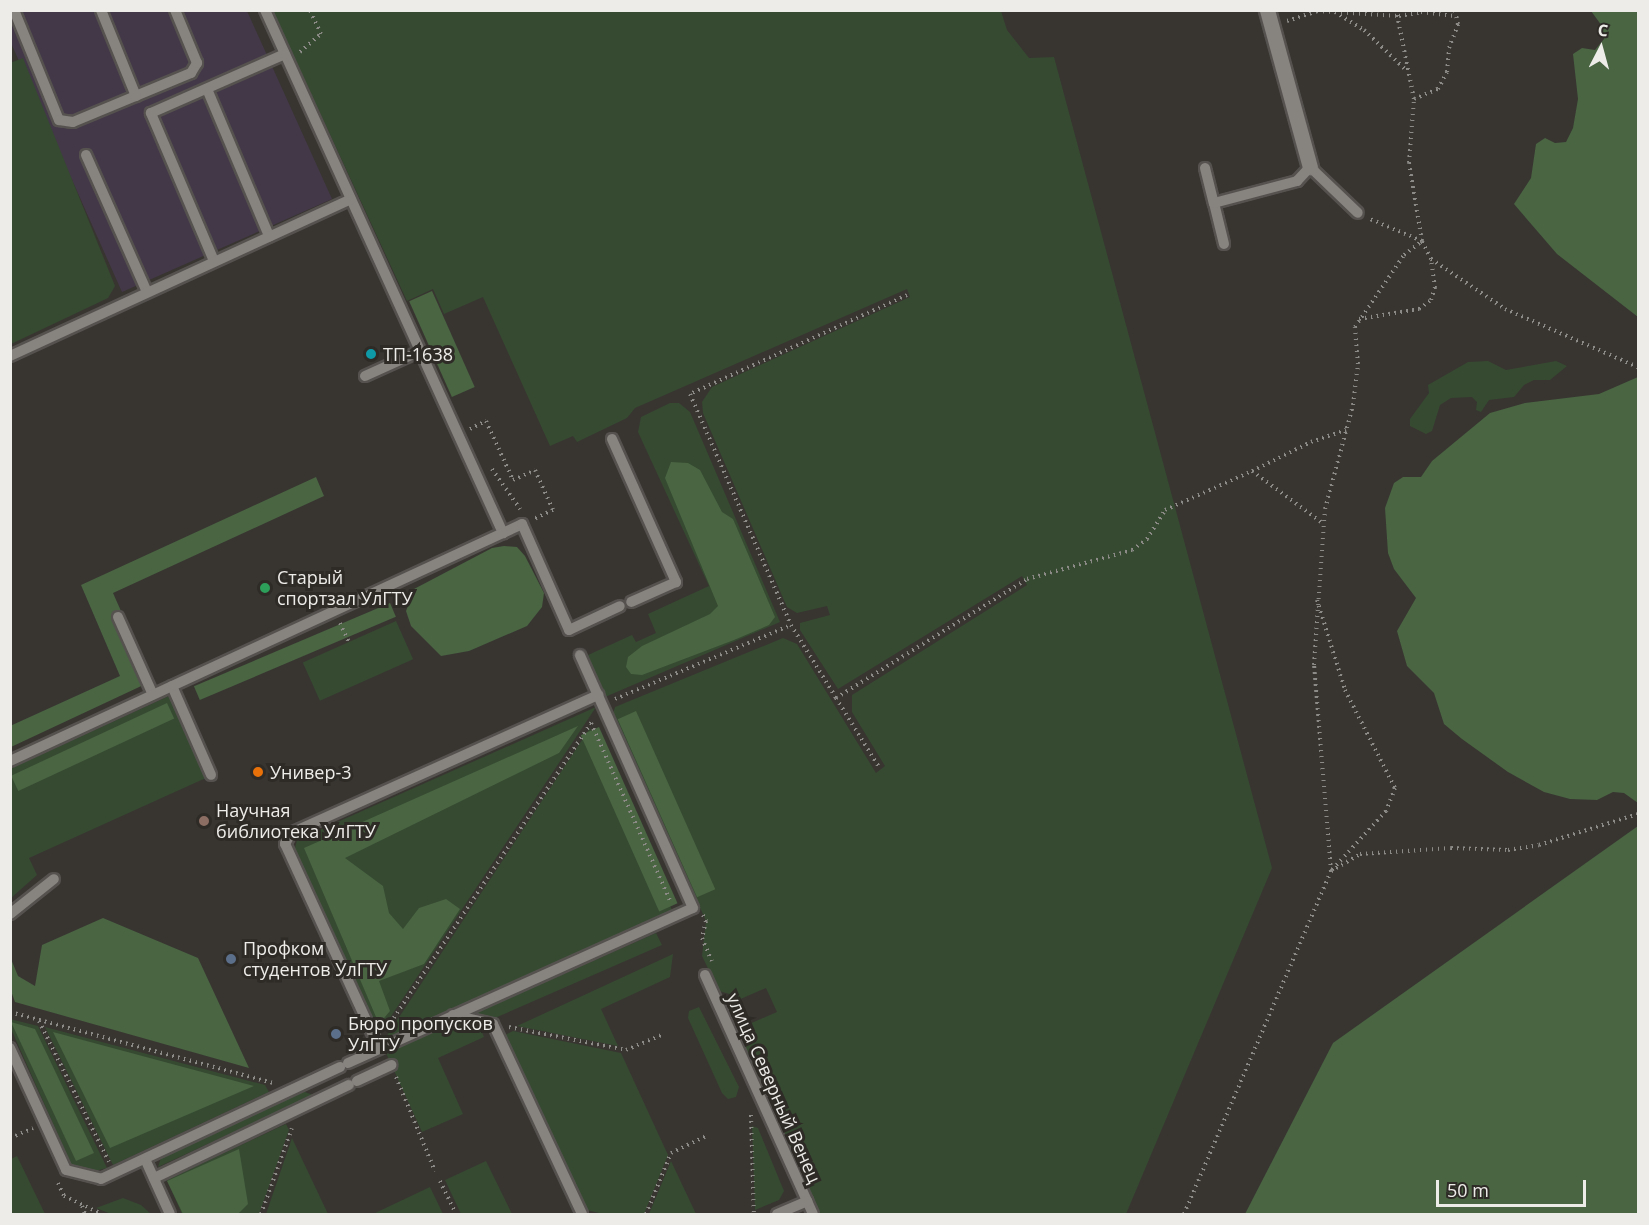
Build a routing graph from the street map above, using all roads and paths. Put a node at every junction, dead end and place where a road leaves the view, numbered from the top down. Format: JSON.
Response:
{"nodes":[{"id":1,"x":14,"y":10,"type":"edge"},
{"id":2,"x":101,"y":10,"type":"edge"},
{"id":3,"x":176,"y":10,"type":"edge"},
{"id":4,"x":265,"y":10,"type":"edge"},
{"id":5,"x":310,"y":10,"type":"edge"},
{"id":6,"x":1267,"y":10,"type":"edge"},
{"id":7,"x":1396,"y":10,"type":"edge"},
{"id":8,"x":1334,"y":12,"type":"edge"},
{"id":9,"x":1454,"y":13,"type":"edge"},
{"id":10,"x":1399,"y":16,"type":"junction"},
{"id":11,"x":1271,"y":26,"type":"junction"},
{"id":12,"x":287,"y":58,"type":"junction"},
{"id":13,"x":1407,"y":72,"type":"junction"},
{"id":14,"x":207,"y":89,"type":"junction"},
{"id":15,"x":136,"y":96,"type":"junction"},
{"id":16,"x":1414,"y":99,"type":"junction"},
{"id":17,"x":86,"y":155,"type":"dead end"},
{"id":18,"x":1310,"y":167,"type":"junction"},
{"id":19,"x":1205,"y":168,"type":"dead end"},
{"id":20,"x":351,"y":199,"type":"junction"},
{"id":21,"x":1214,"y":203,"type":"junction"},
{"id":22,"x":1358,"y":213,"type":"joint"},
{"id":23,"x":269,"y":236,"type":"junction"},
{"id":24,"x":1422,"y":241,"type":"junction"},
{"id":25,"x":1224,"y":244,"type":"dead end"},
{"id":26,"x":1431,"y":259,"type":"junction"},
{"id":27,"x":214,"y":261,"type":"junction"},
{"id":28,"x":147,"y":292,"type":"junction"},
{"id":29,"x":907,"y":296,"type":"dead end"},
{"id":30,"x":1359,"y":319,"type":"junction"},
{"id":31,"x":420,"y":351,"type":"junction"},
{"id":32,"x":10,"y":356,"type":"edge"},
{"id":33,"x":1638,"y":367,"type":"edge"},
{"id":34,"x":365,"y":376,"type":"dead end"},
{"id":35,"x":1346,"y":430,"type":"junction"},
{"id":36,"x":458,"y":434,"type":"junction"},
{"id":37,"x":612,"y":439,"type":"dead end"},
{"id":38,"x":1252,"y":471,"type":"junction"},
{"id":39,"x":522,"y":524,"type":"junction"},
{"id":40,"x":1324,"y":524,"type":"junction"},
{"id":41,"x":503,"y":533,"type":"junction"},
{"id":42,"x":1316,"y":596,"type":"junction"},
{"id":43,"x":631,"y":602,"type":"dead end"},
{"id":44,"x":620,"y":606,"type":"dead end"},
{"id":45,"x":118,"y":617,"type":"dead end"},
{"id":46,"x":791,"y":624,"type":"junction"},
{"id":47,"x":580,"y":655,"type":"dead end"},
{"id":48,"x":172,"y":686,"type":"junction"},
{"id":49,"x":153,"y":695,"type":"junction"},
{"id":50,"x":836,"y":698,"type":"junction"},
{"id":51,"x":600,"y":700,"type":"junction"},
{"id":52,"x":10,"y":761,"type":"edge"},
{"id":53,"x":879,"y":767,"type":"dead end"},
{"id":54,"x":211,"y":775,"type":"dead end"},
{"id":55,"x":1638,"y":814,"type":"edge"},
{"id":56,"x":1330,"y":871,"type":"junction"},
{"id":57,"x":54,"y":879,"type":"dead end"},
{"id":58,"x":10,"y":915,"type":"edge"},
{"id":59,"x":676,"y":915,"type":"junction"},
{"id":60,"x":705,"y":975,"type":"dead end"},
{"id":61,"x":10,"y":1012,"type":"edge"},
{"id":62,"x":452,"y":1015,"type":"junction"},
{"id":63,"x":39,"y":1020,"type":"junction"},
{"id":64,"x":493,"y":1024,"type":"junction"},
{"id":65,"x":664,"y":1034,"type":"dead end"},
{"id":66,"x":10,"y":1048,"type":"edge"},
{"id":67,"x":379,"y":1048,"type":"junction"},
{"id":68,"x":391,"y":1065,"type":"joint"},
{"id":69,"x":294,"y":1088,"type":"junction"},
{"id":70,"x":298,"y":1110,"type":"junction"},
{"id":71,"x":751,"y":1114,"type":"dead end"},
{"id":72,"x":44,"y":1122,"type":"junction"},
{"id":73,"x":708,"y":1135,"type":"dead end"},
{"id":74,"x":10,"y":1138,"type":"edge"},
{"id":75,"x":145,"y":1159,"type":"junction"},
{"id":76,"x":435,"y":1171,"type":"dead end"},
{"id":77,"x":114,"y":1173,"type":"junction"},
{"id":78,"x":154,"y":1178,"type":"junction"},
{"id":79,"x":440,"y":1181,"type":"dead end"},
{"id":80,"x":807,"y":1201,"type":"junction"},
{"id":81,"x":81,"y":1205,"type":"dead end"},
{"id":82,"x":86,"y":1215,"type":"edge"},
{"id":83,"x":170,"y":1215,"type":"edge"},
{"id":84,"x":261,"y":1215,"type":"edge"},
{"id":85,"x":456,"y":1215,"type":"edge"},
{"id":86,"x":582,"y":1215,"type":"edge"},
{"id":87,"x":646,"y":1215,"type":"edge"},
{"id":88,"x":754,"y":1215,"type":"edge"},
{"id":89,"x":777,"y":1215,"type":"edge"},
{"id":90,"x":813,"y":1215,"type":"edge"},
{"id":91,"x":1184,"y":1215,"type":"edge"}],
"edges":[{"from":1,"to":15,"type":"lane"},
{"from":2,"to":15,"type":"lane"},
{"from":3,"to":15,"type":"lane"},
{"from":4,"to":12,"type":"lane"},
{"from":5,"to":12,"type":"path"},
{"from":6,"to":11,"type":"street"},
{"from":7,"to":10,"type":"path"},
{"from":8,"to":10,"type":"path"},
{"from":8,"to":11,"type":"path"},
{"from":8,"to":13,"type":"path"},
{"from":9,"to":10,"type":"path"},
{"from":9,"to":16,"type":"path"},
{"from":10,"to":13,"type":"path"},
{"from":11,"to":18,"type":"street"},
{"from":12,"to":14,"type":"lane"},
{"from":12,"to":20,"type":"lane"},
{"from":13,"to":16,"type":"path"},
{"from":14,"to":23,"type":"lane"},
{"from":14,"to":27,"type":"lane"},
{"from":16,"to":24,"type":"path"},
{"from":17,"to":28,"type":"lane"},
{"from":18,"to":21,"type":"lane"},
{"from":18,"to":22,"type":"lane"},
{"from":19,"to":21,"type":"lane"},
{"from":20,"to":23,"type":"lane"},
{"from":20,"to":31,"type":"lane"},
{"from":21,"to":25,"type":"lane"},
{"from":22,"to":24,"type":"path"},
{"from":23,"to":27,"type":"lane"},
{"from":24,"to":26,"type":"path"},
{"from":24,"to":30,"type":"path"},
{"from":26,"to":30,"type":"path"},
{"from":26,"to":33,"type":"path"},
{"from":27,"to":28,"type":"lane"},
{"from":28,"to":32,"type":"lane"},
{"from":29,"to":46,"type":"path"},
{"from":30,"to":35,"type":"path"},
{"from":31,"to":34,"type":"lane"},
{"from":31,"to":36,"type":"lane"},
{"from":35,"to":38,"type":"path"},
{"from":35,"to":40,"type":"path"},
{"from":36,"to":39,"type":"path"},
{"from":36,"to":41,"type":"lane"},
{"from":37,"to":43,"type":"lane"},
{"from":38,"to":40,"type":"path"},
{"from":38,"to":50,"type":"path"},
{"from":39,"to":41,"type":"lane"},
{"from":39,"to":44,"type":"lane"},
{"from":40,"to":42,"type":"path"},
{"from":41,"to":48,"type":"lane"},
{"from":42,"to":56,"type":"path"},
{"from":42,"to":56,"type":"path"},
{"from":45,"to":49,"type":"lane"},
{"from":46,"to":50,"type":"path"},
{"from":46,"to":51,"type":"path"},
{"from":47,"to":51,"type":"lane"},
{"from":48,"to":49,"type":"lane"},
{"from":48,"to":54,"type":"lane"},
{"from":49,"to":52,"type":"lane"},
{"from":50,"to":53,"type":"path"},
{"from":51,"to":59,"type":"lane"},
{"from":51,"to":67,"type":"lane"},
{"from":55,"to":56,"type":"path"},
{"from":56,"to":91,"type":"path"},
{"from":57,"to":58,"type":"lane"},
{"from":59,"to":62,"type":"lane"},
{"from":59,"to":67,"type":"path"},
{"from":60,"to":80,"type":"lane","name":"улица Северный Венец"},
{"from":61,"to":63,"type":"path"},
{"from":62,"to":64,"type":"lane"},
{"from":62,"to":67,"type":"lane"},
{"from":63,"to":69,"type":"path"},
{"from":63,"to":77,"type":"path"},
{"from":64,"to":65,"type":"path"},
{"from":64,"to":86,"type":"lane"},
{"from":66,"to":72,"type":"lane"},
{"from":67,"to":69,"type":"lane"},
{"from":68,"to":70,"type":"lane"},
{"from":68,"to":76,"type":"path"},
{"from":69,"to":75,"type":"lane"},
{"from":70,"to":78,"type":"lane"},
{"from":70,"to":84,"type":"path"},
{"from":71,"to":88,"type":"path"},
{"from":72,"to":74,"type":"path"},
{"from":72,"to":77,"type":"lane"},
{"from":73,"to":87,"type":"path"},
{"from":75,"to":77,"type":"lane"},
{"from":75,"to":78,"type":"lane"},
{"from":78,"to":83,"type":"lane"},
{"from":79,"to":85,"type":"path"},
{"from":80,"to":89,"type":"lane"},
{"from":80,"to":90,"type":"lane","name":"улица Северный Венец"},
{"from":81,"to":82,"type":"path"}]}
